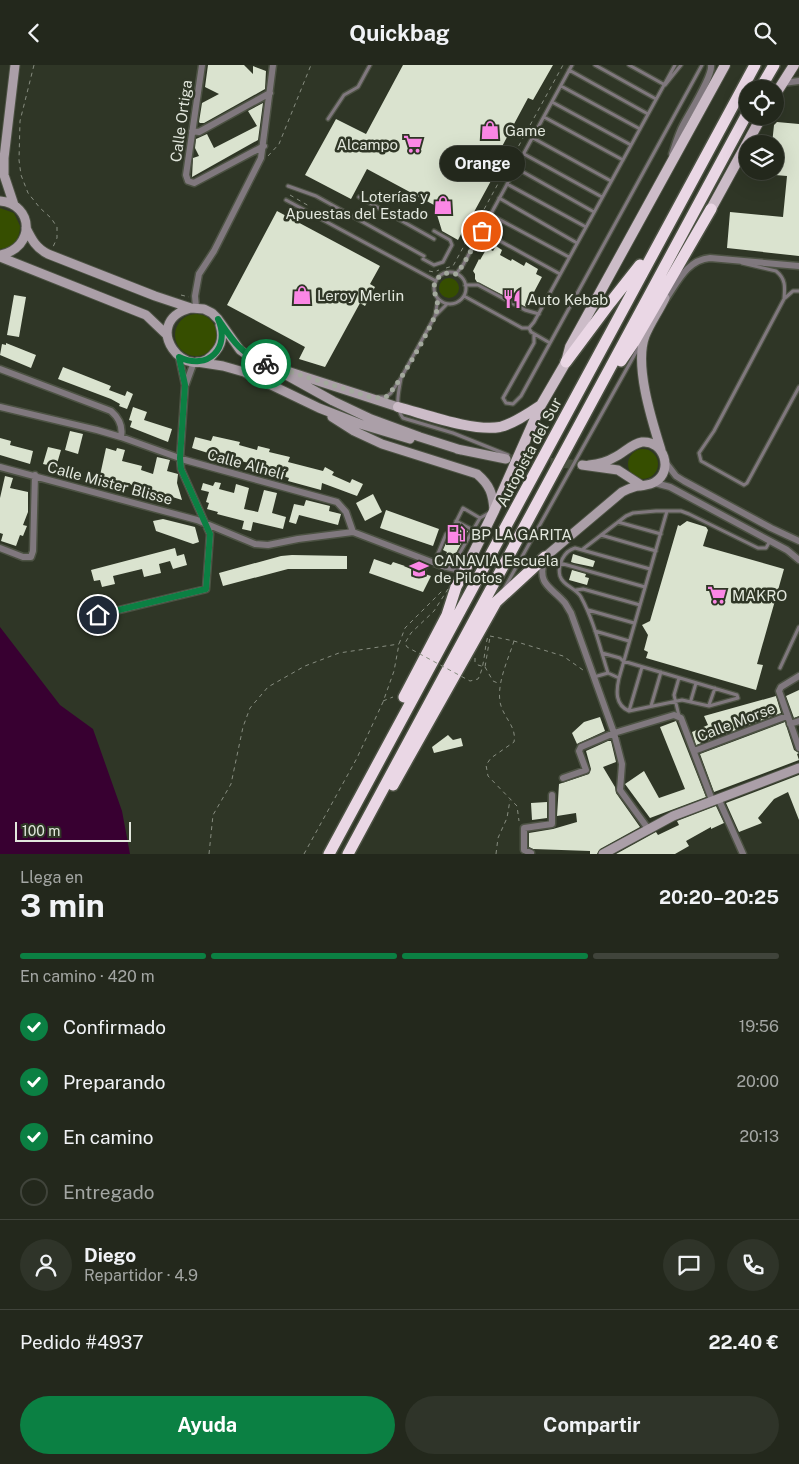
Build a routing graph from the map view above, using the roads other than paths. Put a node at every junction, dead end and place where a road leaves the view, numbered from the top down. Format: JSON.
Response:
{"nodes":[{"id":1,"x":15,"y":65,"type":"edge"},
{"id":2,"x":202,"y":65,"type":"edge"},
{"id":3,"x":273,"y":65,"type":"edge"},
{"id":4,"x":370,"y":65,"type":"edge"},
{"id":5,"x":572,"y":65,"type":"edge"},
{"id":6,"x":595,"y":65,"type":"edge"},
{"id":7,"x":630,"y":65,"type":"edge"},
{"id":8,"x":676,"y":65,"type":"edge"},
{"id":9,"x":681,"y":65,"type":"edge"},
{"id":10,"x":702,"y":65,"type":"edge"},
{"id":11,"x":711,"y":65,"type":"edge"},
{"id":12,"x":725,"y":65,"type":"edge"},
{"id":13,"x":754,"y":65,"type":"edge"},
{"id":14,"x":774,"y":65,"type":"edge"},
{"id":15,"x":794,"y":65,"type":"edge"},
{"id":16,"x":569,"y":70,"type":"junction"},
{"id":17,"x":765,"y":80,"type":"edge"},
{"id":18,"x":784,"y":81,"type":"edge"},
{"id":19,"x":799,"y":81,"type":"edge"},
{"id":20,"x":784,"y":83,"type":"edge"},
{"id":21,"x":665,"y":85,"type":"junction"},
{"id":22,"x":560,"y":86,"type":"junction"},
{"id":23,"x":270,"y":93,"type":"junction"},
{"id":24,"x":656,"y":99,"type":"junction"},
{"id":25,"x":552,"y":102,"type":"junction"},
{"id":26,"x":648,"y":114,"type":"junction"},
{"id":27,"x":544,"y":117,"type":"junction"},
{"id":28,"x":328,"y":119,"type":"dead end"},
{"id":29,"x":741,"y":125,"type":"edge"},
{"id":30,"x":757,"y":125,"type":"edge"},
{"id":31,"x":640,"y":129,"type":"junction"},
{"id":32,"x":192,"y":131,"type":"junction"},
{"id":33,"x":533,"y":138,"type":"junction"},
{"id":34,"x":631,"y":145,"type":"junction"},
{"id":35,"x":264,"y":146,"type":"junction"},
{"id":36,"x":524,"y":154,"type":"junction"},
{"id":37,"x":623,"y":160,"type":"junction"},
{"id":38,"x":516,"y":168,"type":"junction"},
{"id":39,"x":611,"y":181,"type":"junction"},
{"id":40,"x":507,"y":184,"type":"junction"},
{"id":41,"x":661,"y":185,"type":"junction"},
{"id":42,"x":288,"y":186,"type":"dead end"},
{"id":43,"x":359,"y":197,"type":"dead end"},
{"id":44,"x":602,"y":197,"type":"junction"},
{"id":45,"x":499,"y":199,"type":"junction"},
{"id":46,"x":0,"y":201,"type":"edge"},
{"id":47,"x":286,"y":201,"type":"dead end"},
{"id":48,"x":14,"y":205,"type":"junction"},
{"id":49,"x":711,"y":209,"type":"junction"},
{"id":50,"x":594,"y":212,"type":"junction"},
{"id":51,"x":490,"y":215,"type":"junction"},
{"id":52,"x":586,"y":227,"type":"junction"},
{"id":53,"x":26,"y":228,"type":"junction"},
{"id":54,"x":434,"y":231,"type":"dead end"},
{"id":55,"x":482,"y":231,"type":"junction"},
{"id":56,"x":434,"y":239,"type":"dead end"},
{"id":57,"x":660,"y":240,"type":"junction"},
{"id":58,"x":578,"y":243,"type":"junction"},
{"id":59,"x":0,"y":256,"type":"edge"},
{"id":60,"x":570,"y":257,"type":"junction"},
{"id":61,"x":737,"y":260,"type":"junction"},
{"id":62,"x":799,"y":267,"type":"edge"},
{"id":63,"x":456,"y":274,"type":"junction"},
{"id":64,"x":560,"y":274,"type":"junction"},
{"id":65,"x":436,"y":281,"type":"junction"},
{"id":66,"x":465,"y":285,"type":"junction"},
{"id":67,"x":799,"y":291,"type":"edge"},
{"id":68,"x":464,"y":296,"type":"junction"},
{"id":69,"x":438,"y":299,"type":"junction"},
{"id":70,"x":784,"y":299,"type":"junction"},
{"id":71,"x":448,"y":304,"type":"junction"},
{"id":72,"x":194,"y":308,"type":"junction"},
{"id":73,"x":660,"y":309,"type":"junction"},
{"id":74,"x":538,"y":314,"type":"junction"},
{"id":75,"x":435,"y":316,"type":"junction"},
{"id":76,"x":218,"y":319,"type":"junction"},
{"id":77,"x":529,"y":328,"type":"junction"},
{"id":78,"x":534,"y":334,"type":"junction"},
{"id":79,"x":167,"y":335,"type":"junction"},
{"id":80,"x":645,"y":336,"type":"junction"},
{"id":81,"x":550,"y":343,"type":"junction"},
{"id":82,"x":179,"y":357,"type":"junction"},
{"id":83,"x":196,"y":362,"type":"junction"},
{"id":84,"x":566,"y":362,"type":"junction"},
{"id":85,"x":270,"y":366,"type":"junction"},
{"id":86,"x":0,"y":369,"type":"edge"},
{"id":87,"x":401,"y":378,"type":"junction"},
{"id":88,"x":185,"y":385,"type":"junction"},
{"id":89,"x":799,"y":387,"type":"edge"},
{"id":90,"x":373,"y":398,"type":"junction"},
{"id":91,"x":541,"y":405,"type":"junction"},
{"id":92,"x":0,"y":407,"type":"edge"},
{"id":93,"x":398,"y":407,"type":"junction"},
{"id":94,"x":319,"y":408,"type":"junction"},
{"id":95,"x":585,"y":414,"type":"junction"},
{"id":96,"x":121,"y":437,"type":"junction"},
{"id":97,"x":461,"y":450,"type":"junction"},
{"id":98,"x":661,"y":450,"type":"junction"},
{"id":99,"x":507,"y":457,"type":"joint"},
{"id":100,"x":180,"y":458,"type":"junction"},
{"id":101,"x":666,"y":463,"type":"junction"},
{"id":102,"x":0,"y":467,"type":"edge"},
{"id":103,"x":35,"y":475,"type":"junction"},
{"id":104,"x":655,"y":483,"type":"junction"},
{"id":105,"x":641,"y":485,"type":"junction"},
{"id":106,"x":494,"y":511,"type":"junction"},
{"id":107,"x":667,"y":511,"type":"junction"},
{"id":108,"x":480,"y":518,"type":"junction"},
{"id":109,"x":456,"y":521,"type":"junction"},
{"id":110,"x":618,"y":522,"type":"junction"},
{"id":111,"x":207,"y":525,"type":"junction"},
{"id":112,"x":473,"y":530,"type":"junction"},
{"id":113,"x":353,"y":532,"type":"junction"},
{"id":114,"x":661,"y":533,"type":"junction"},
{"id":115,"x":601,"y":535,"type":"junction"},
{"id":116,"x":770,"y":541,"type":"junction"},
{"id":117,"x":797,"y":542,"type":"edge"},
{"id":118,"x":0,"y":548,"type":"edge"},
{"id":119,"x":582,"y":549,"type":"junction"},
{"id":120,"x":787,"y":550,"type":"junction"},
{"id":121,"x":656,"y":551,"type":"junction"},
{"id":122,"x":799,"y":552,"type":"edge"},
{"id":123,"x":437,"y":555,"type":"junction"},
{"id":124,"x":545,"y":557,"type":"junction"},
{"id":125,"x":799,"y":560,"type":"edge"},
{"id":126,"x":434,"y":563,"type":"junction"},
{"id":127,"x":560,"y":563,"type":"junction"},
{"id":128,"x":442,"y":566,"type":"junction"},
{"id":129,"x":466,"y":568,"type":"junction"},
{"id":130,"x":650,"y":569,"type":"junction"},
{"id":131,"x":451,"y":587,"type":"junction"},
{"id":132,"x":645,"y":587,"type":"junction"},
{"id":133,"x":576,"y":590,"type":"junction"},
{"id":134,"x":496,"y":602,"type":"junction"},
{"id":135,"x":640,"y":605,"type":"junction"},
{"id":136,"x":588,"y":610,"type":"junction"},
{"id":137,"x":98,"y":615,"type":"dead end"},
{"id":138,"x":634,"y":623,"type":"junction"},
{"id":139,"x":799,"y":627,"type":"edge"},
{"id":140,"x":595,"y":631,"type":"junction"},
{"id":141,"x":629,"y":641,"type":"junction"},
{"id":142,"x":602,"y":653,"type":"junction"},
{"id":143,"x":623,"y":661,"type":"junction"},
{"id":144,"x":642,"y":667,"type":"junction"},
{"id":145,"x":780,"y":667,"type":"dead end"},
{"id":146,"x":661,"y":672,"type":"junction"},
{"id":147,"x":608,"y":673,"type":"junction"},
{"id":148,"x":799,"y":676,"type":"edge"},
{"id":149,"x":594,"y":677,"type":"junction"},
{"id":150,"x":619,"y":678,"type":"junction"},
{"id":151,"x":679,"y":678,"type":"junction"},
{"id":152,"x":696,"y":683,"type":"junction"},
{"id":153,"x":715,"y":688,"type":"junction"},
{"id":154,"x":691,"y":700,"type":"junction"},
{"id":155,"x":674,"y":701,"type":"junction"},
{"id":156,"x":651,"y":706,"type":"junction"},
{"id":157,"x":709,"y":706,"type":"junction"},
{"id":158,"x":629,"y":711,"type":"junction"},
{"id":159,"x":678,"y":716,"type":"junction"},
{"id":160,"x":787,"y":716,"type":"junction"},
{"id":161,"x":799,"y":721,"type":"edge"},
{"id":162,"x":790,"y":724,"type":"junction"},
{"id":163,"x":614,"y":733,"type":"junction"},
{"id":164,"x":799,"y":748,"type":"edge"},
{"id":165,"x":694,"y":751,"type":"junction"},
{"id":166,"x":799,"y":767,"type":"edge"},
{"id":167,"x":564,"y":778,"type":"dead end"},
{"id":168,"x":552,"y":795,"type":"dead end"},
{"id":169,"x":715,"y":799,"type":"junction"},
{"id":170,"x":649,"y":830,"type":"junction"},
{"id":171,"x":328,"y":854,"type":"edge"},
{"id":172,"x":349,"y":854,"type":"edge"},
{"id":173,"x":531,"y":854,"type":"edge"},
{"id":174,"x":540,"y":854,"type":"edge"},
{"id":175,"x":603,"y":854,"type":"edge"},
{"id":176,"x":743,"y":854,"type":"edge"}],
"edges":[{"from":1,"to":48,"type":"street"},
{"from":2,"to":32,"type":"street","name":"Calle Ortiga"},
{"from":3,"to":23,"type":"street"},
{"from":4,"to":28,"type":"lane"},
{"from":5,"to":16,"type":"lane"},
{"from":6,"to":24,"type":"lane"},
{"from":7,"to":21,"type":"lane"},
{"from":8,"to":21,"type":"lane"},
{"from":9,"to":21,"type":"lane"},
{"from":10,"to":81,"type":"lane"},
{"from":11,"to":41,"type":"street"},
{"from":12,"to":41,"type":"main road"},
{"from":13,"to":57,"type":"highway","name":"Autopista del Sur"},
{"from":14,"to":17,"type":"highway"},
{"from":15,"to":18,"type":"main road"},
{"from":16,"to":22,"type":"lane"},
{"from":16,"to":26,"type":"lane"},
{"from":19,"to":20,"type":"street"},
{"from":21,"to":24,"type":"lane"},
{"from":22,"to":25,"type":"lane"},
{"from":22,"to":31,"type":"lane"},
{"from":23,"to":32,"type":"street"},
{"from":23,"to":35,"type":"street"},
{"from":24,"to":26,"type":"lane"},
{"from":25,"to":27,"type":"lane"},
{"from":25,"to":34,"type":"lane"},
{"from":26,"to":31,"type":"lane"},
{"from":27,"to":33,"type":"lane"},
{"from":27,"to":37,"type":"lane"},
{"from":29,"to":95,"type":"highway","name":"Autopista del Sur"},
{"from":30,"to":49,"type":"main road"},
{"from":31,"to":34,"type":"lane"},
{"from":32,"to":35,"type":"street","name":"Calle Ortiga"},
{"from":33,"to":36,"type":"lane"},
{"from":33,"to":39,"type":"lane"},
{"from":34,"to":37,"type":"lane"},
{"from":35,"to":72,"type":"street"},
{"from":36,"to":38,"type":"lane"},
{"from":36,"to":44,"type":"lane"},
{"from":37,"to":39,"type":"lane"},
{"from":38,"to":40,"type":"lane"},
{"from":38,"to":50,"type":"lane"},
{"from":39,"to":44,"type":"lane"},
{"from":40,"to":45,"type":"lane"},
{"from":40,"to":52,"type":"lane"},
{"from":41,"to":84,"type":"main road"},
{"from":42,"to":54,"type":"lane"},
{"from":43,"to":56,"type":"lane"},
{"from":44,"to":50,"type":"lane"},
{"from":45,"to":51,"type":"lane"},
{"from":45,"to":58,"type":"lane"},
{"from":46,"to":48,"type":"street"},
{"from":47,"to":65,"type":"lane"},
{"from":48,"to":53,"type":"street"},
{"from":49,"to":73,"type":"street"},
{"from":49,"to":95,"type":"highway"},
{"from":50,"to":52,"type":"lane"},
{"from":51,"to":55,"type":"lane"},
{"from":51,"to":60,"type":"lane"},
{"from":52,"to":58,"type":"lane"},
{"from":53,"to":59,"type":"street"},
{"from":53,"to":72,"type":"street"},
{"from":55,"to":63,"type":"lane"},
{"from":55,"to":64,"type":"lane"},
{"from":57,"to":84,"type":"highway"},
{"from":57,"to":171,"type":"highway","name":"Autopista del Sur"},
{"from":58,"to":60,"type":"lane"},
{"from":59,"to":79,"type":"street"},
{"from":60,"to":64,"type":"lane"},
{"from":61,"to":62,"type":"street"},
{"from":61,"to":70,"type":"lane"},
{"from":61,"to":73,"type":"street"},
{"from":63,"to":65,"type":"lane"},
{"from":63,"to":66,"type":"lane"},
{"from":64,"to":74,"type":"lane"},
{"from":65,"to":69,"type":"lane"},
{"from":66,"to":68,"type":"lane"},
{"from":66,"to":74,"type":"lane"},
{"from":67,"to":70,"type":"lane"},
{"from":68,"to":71,"type":"lane"},
{"from":68,"to":77,"type":"lane"},
{"from":69,"to":71,"type":"lane"},
{"from":69,"to":75,"type":"lane"},
{"from":70,"to":89,"type":"lane"},
{"from":71,"to":75,"type":"lane"},
{"from":72,"to":76,"type":"street"},
{"from":72,"to":79,"type":"street"},
{"from":73,"to":80,"type":"street"},
{"from":74,"to":77,"type":"lane"},
{"from":75,"to":87,"type":"lane"},
{"from":76,"to":83,"type":"street"},
{"from":76,"to":85,"type":"street"},
{"from":77,"to":78,"type":"lane"},
{"from":78,"to":81,"type":"lane"},
{"from":78,"to":81,"type":"lane"},
{"from":79,"to":82,"type":"street"},
{"from":80,"to":98,"type":"street"},
{"from":80,"to":134,"type":"lane"},
{"from":82,"to":83,"type":"street"},
{"from":82,"to":88,"type":"street"},
{"from":83,"to":88,"type":"street"},
{"from":83,"to":94,"type":"street"},
{"from":84,"to":91,"type":"main road"},
{"from":85,"to":90,"type":"street"},
{"from":85,"to":97,"type":"street"},
{"from":86,"to":96,"type":"street"},
{"from":87,"to":90,"type":"lane"},
{"from":87,"to":93,"type":"lane"},
{"from":88,"to":100,"type":"street"},
{"from":90,"to":93,"type":"street"},
{"from":91,"to":93,"type":"main road"},
{"from":91,"to":106,"type":"main road"},
{"from":92,"to":96,"type":"street","name":"Calle Alhelí"},
{"from":93,"to":99,"type":"lane"},
{"from":94,"to":97,"type":"street"},
{"from":94,"to":106,"type":"street"},
{"from":95,"to":172,"type":"highway","name":"Autopista del Sur"},
{"from":96,"to":100,"type":"street","name":"Calle Alhelí"},
{"from":97,"to":99,"type":"street"},
{"from":98,"to":101,"type":"street"},
{"from":98,"to":105,"type":"street"},
{"from":100,"to":111,"type":"street"},
{"from":100,"to":113,"type":"street","name":"Calle Alhelí"},
{"from":101,"to":104,"type":"street"},
{"from":101,"to":117,"type":"street"},
{"from":102,"to":103,"type":"street","name":"Calle Mister Blisse"},
{"from":103,"to":111,"type":"street","name":"Calle Mister Blisse"},
{"from":103,"to":118,"type":"street"},
{"from":104,"to":105,"type":"street"},
{"from":104,"to":116,"type":"street"},
{"from":105,"to":124,"type":"street"},
{"from":106,"to":108,"type":"lane"},
{"from":106,"to":129,"type":"main road"},
{"from":107,"to":110,"type":"lane"},
{"from":107,"to":114,"type":"lane"},
{"from":107,"to":116,"type":"lane"},
{"from":108,"to":109,"type":"lane"},
{"from":108,"to":112,"type":"lane"},
{"from":109,"to":112,"type":"lane"},
{"from":109,"to":123,"type":"lane"},
{"from":110,"to":114,"type":"lane"},
{"from":110,"to":115,"type":"lane"},
{"from":111,"to":113,"type":"street","name":"Calle Mister Blisse"},
{"from":111,"to":137,"type":"street"},
{"from":112,"to":123,"type":"lane"},
{"from":113,"to":126,"type":"street","name":"Calle Mister Blisse"},
{"from":114,"to":121,"type":"lane"},
{"from":115,"to":119,"type":"lane"},
{"from":115,"to":121,"type":"lane"},
{"from":116,"to":120,"type":"street"},
{"from":119,"to":127,"type":"lane"},
{"from":119,"to":130,"type":"lane"},
{"from":120,"to":122,"type":"street"},
{"from":120,"to":125,"type":"street"},
{"from":121,"to":130,"type":"lane"},
{"from":123,"to":126,"type":"lane"},
{"from":124,"to":134,"type":"highway"},
{"from":124,"to":149,"type":"street"},
{"from":126,"to":128,"type":"street","name":"Calle Mister Blisse"},
{"from":127,"to":132,"type":"lane"},
{"from":127,"to":133,"type":"lane"},
{"from":128,"to":129,"type":"street","name":"Calle Mister Blisse"},
{"from":128,"to":131,"type":"street"},
{"from":129,"to":131,"type":"highway"},
{"from":130,"to":132,"type":"lane"},
{"from":131,"to":171,"type":"highway"},
{"from":132,"to":135,"type":"lane"},
{"from":133,"to":135,"type":"lane"},
{"from":133,"to":136,"type":"lane"},
{"from":134,"to":172,"type":"highway"},
{"from":135,"to":138,"type":"lane"},
{"from":136,"to":138,"type":"lane"},
{"from":136,"to":140,"type":"lane"},
{"from":138,"to":141,"type":"lane"},
{"from":139,"to":145,"type":"lane"},
{"from":140,"to":141,"type":"lane"},
{"from":140,"to":142,"type":"lane"},
{"from":141,"to":143,"type":"lane"},
{"from":142,"to":143,"type":"lane"},
{"from":142,"to":147,"type":"lane"},
{"from":143,"to":144,"type":"lane"},
{"from":143,"to":150,"type":"lane"},
{"from":144,"to":146,"type":"lane"},
{"from":144,"to":158,"type":"lane"},
{"from":146,"to":151,"type":"lane"},
{"from":146,"to":156,"type":"lane"},
{"from":147,"to":149,"type":"lane"},
{"from":147,"to":150,"type":"lane"},
{"from":148,"to":160,"type":"street"},
{"from":149,"to":163,"type":"street"},
{"from":150,"to":158,"type":"lane"},
{"from":151,"to":152,"type":"lane"},
{"from":151,"to":155,"type":"lane"},
{"from":152,"to":153,"type":"lane"},
{"from":152,"to":154,"type":"lane"},
{"from":153,"to":157,"type":"lane"},
{"from":153,"to":157,"type":"lane"},
{"from":154,"to":155,"type":"lane"},
{"from":154,"to":157,"type":"lane"},
{"from":155,"to":156,"type":"lane"},
{"from":155,"to":159,"type":"lane"},
{"from":156,"to":158,"type":"lane"},
{"from":159,"to":163,"type":"street"},
{"from":159,"to":165,"type":"street"},
{"from":160,"to":162,"type":"street"},
{"from":160,"to":165,"type":"street","name":"Calle Morse"},
{"from":161,"to":162,"type":"street"},
{"from":162,"to":164,"type":"street"},
{"from":163,"to":167,"type":"street"},
{"from":163,"to":170,"type":"street"},
{"from":165,"to":169,"type":"street"},
{"from":166,"to":169,"type":"street"},
{"from":168,"to":173,"type":"street"},
{"from":169,"to":170,"type":"street"},
{"from":169,"to":176,"type":"street"},
{"from":170,"to":175,"type":"street"},
{"from":173,"to":174,"type":"street"}]}
